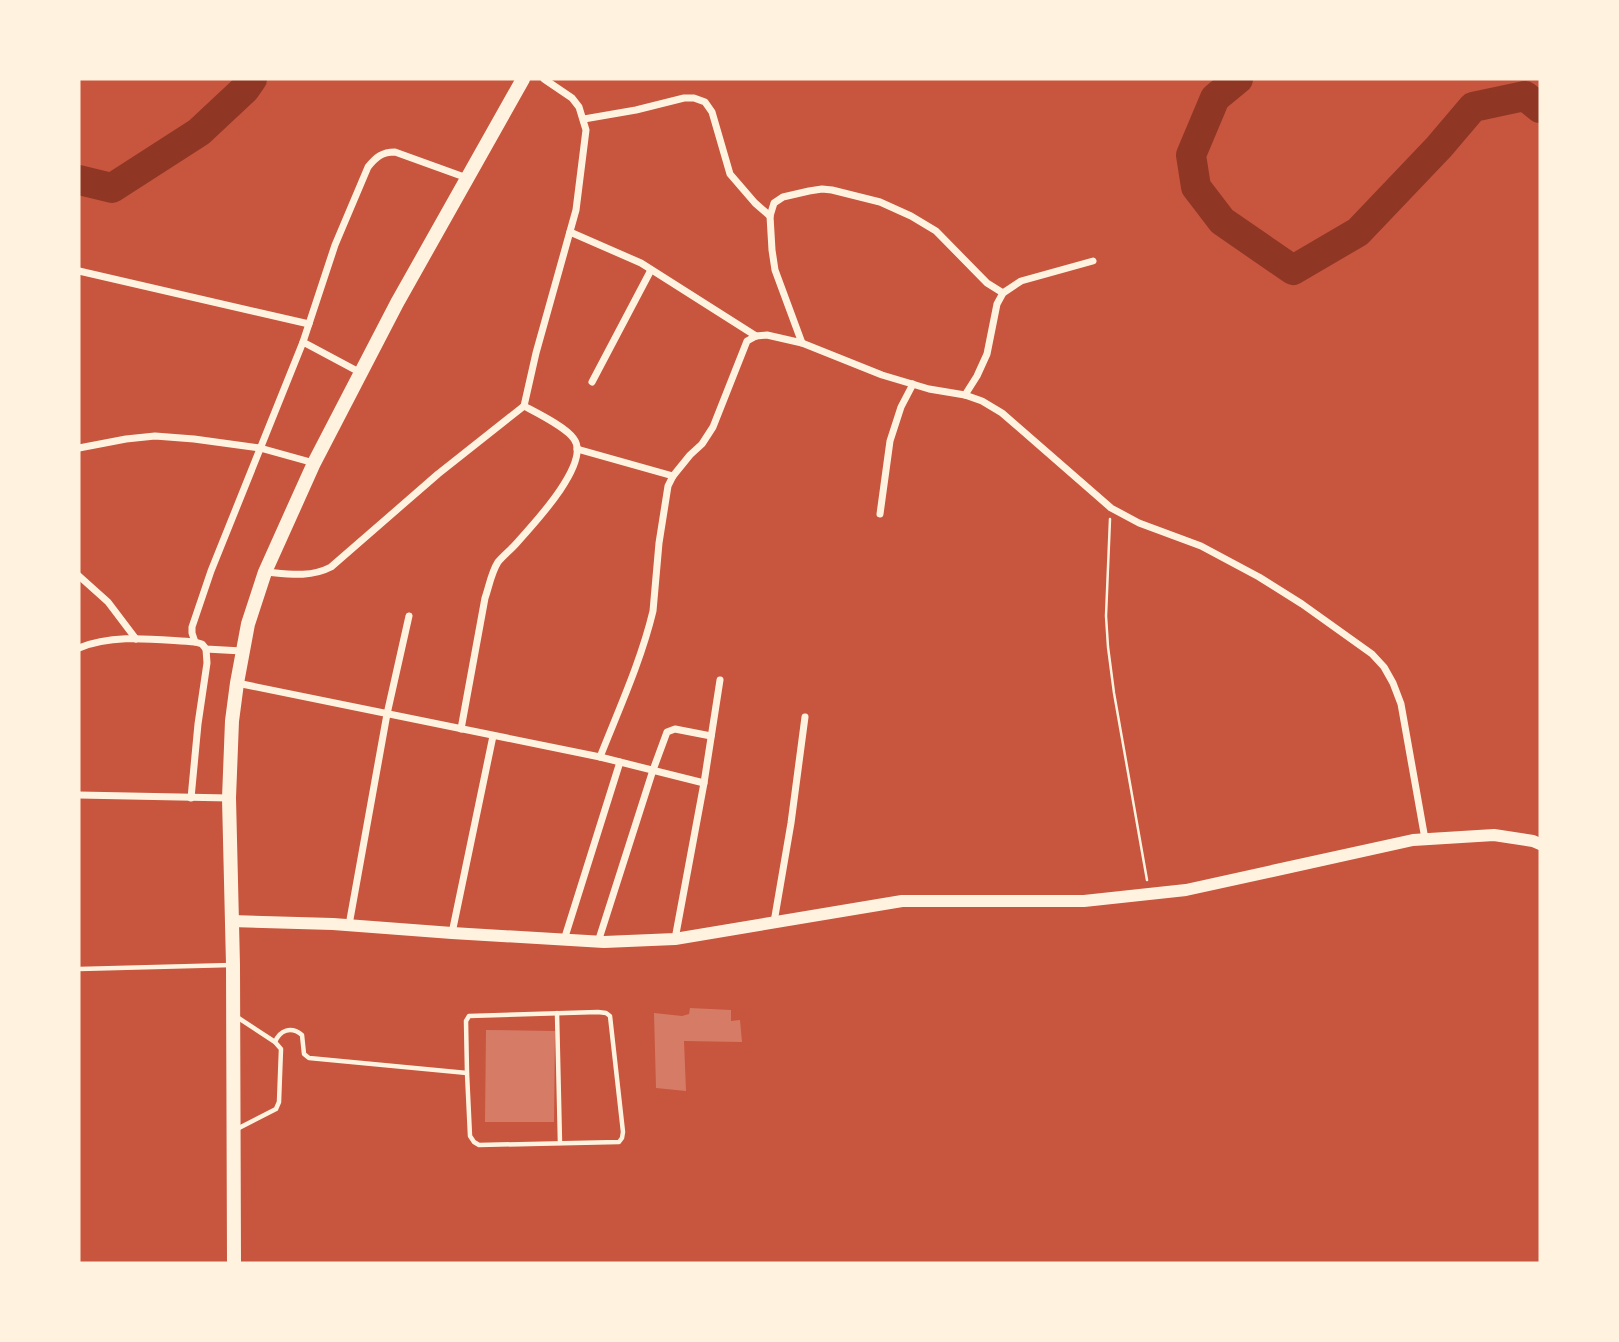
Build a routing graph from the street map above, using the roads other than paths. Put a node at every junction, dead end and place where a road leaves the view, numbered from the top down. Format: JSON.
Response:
{"nodes":[{"id":1,"x":523,"y":79,"type":"edge"},
{"id":2,"x":544,"y":79,"type":"edge"},
{"id":3,"x":584,"y":119,"type":"junction"},
{"id":4,"x":467,"y":177,"type":"junction"},
{"id":5,"x":769,"y":216,"type":"junction"},
{"id":6,"x":570,"y":232,"type":"junction"},
{"id":7,"x":1093,"y":261,"type":"dead end"},
{"id":8,"x":651,"y":270,"type":"junction"},
{"id":9,"x":79,"y":271,"type":"edge"},
{"id":10,"x":1003,"y":293,"type":"junction"},
{"id":11,"x":309,"y":324,"type":"junction"},
{"id":12,"x":756,"y":336,"type":"junction"},
{"id":13,"x":303,"y":342,"type":"junction"},
{"id":14,"x":802,"y":344,"type":"junction"},
{"id":15,"x":360,"y":373,"type":"junction"},
{"id":16,"x":592,"y":382,"type":"dead end"},
{"id":17,"x":913,"y":384,"type":"junction"},
{"id":18,"x":965,"y":395,"type":"junction"},
{"id":19,"x":524,"y":406,"type":"junction"},
{"id":20,"x":79,"y":448,"type":"edge"},
{"id":21,"x":260,"y":448,"type":"junction"},
{"id":22,"x":577,"y":449,"type":"junction"},
{"id":23,"x":314,"y":463,"type":"junction"},
{"id":24,"x":673,"y":476,"type":"junction"},
{"id":25,"x":880,"y":514,"type":"dead end"},
{"id":26,"x":265,"y":572,"type":"junction"},
{"id":27,"x":79,"y":576,"type":"edge"},
{"id":28,"x":409,"y":616,"type":"dead end"},
{"id":29,"x":136,"y":639,"type":"junction"},
{"id":30,"x":195,"y":642,"type":"junction"},
{"id":31,"x":79,"y":649,"type":"edge"},
{"id":32,"x":206,"y":649,"type":"junction"},
{"id":33,"x":243,"y":651,"type":"junction"},
{"id":34,"x":720,"y":680,"type":"dead end"},
{"id":35,"x":237,"y":683,"type":"junction"},
{"id":36,"x":387,"y":714,"type":"junction"},
{"id":37,"x":805,"y":717,"type":"dead end"},
{"id":38,"x":461,"y":729,"type":"junction"},
{"id":39,"x":493,"y":736,"type":"junction"},
{"id":40,"x":711,"y":736,"type":"junction"},
{"id":41,"x":600,"y":757,"type":"junction"},
{"id":42,"x":620,"y":762,"type":"junction"},
{"id":43,"x":653,"y":770,"type":"junction"},
{"id":44,"x":704,"y":783,"type":"junction"},
{"id":45,"x":79,"y":795,"type":"edge"},
{"id":46,"x":191,"y":798,"type":"junction"},
{"id":47,"x":229,"y":798,"type":"junction"},
{"id":48,"x":1425,"y":839,"type":"junction"},
{"id":49,"x":1540,"y":844,"type":"edge"},
{"id":50,"x":232,"y":921,"type":"junction"},
{"id":51,"x":774,"y":922,"type":"junction"},
{"id":52,"x":349,"y":925,"type":"junction"},
{"id":53,"x":452,"y":933,"type":"junction"},
{"id":54,"x":675,"y":939,"type":"junction"},
{"id":55,"x":564,"y":940,"type":"junction"},
{"id":56,"x":598,"y":942,"type":"junction"},
{"id":57,"x":233,"y":965,"type":"junction"},
{"id":58,"x":79,"y":969,"type":"edge"},
{"id":59,"x":557,"y":1013,"type":"junction"},
{"id":60,"x":233,"y":1014,"type":"junction"},
{"id":61,"x":275,"y":1042,"type":"junction"},
{"id":62,"x":467,"y":1073,"type":"junction"},
{"id":63,"x":233,"y":1131,"type":"junction"},
{"id":64,"x":560,"y":1143,"type":"junction"},
{"id":65,"x":234,"y":1263,"type":"edge"}],
"edges":[{"from":1,"to":4,"type":"main road"},
{"from":2,"to":3,"type":"street"},
{"from":3,"to":5,"type":"street"},
{"from":3,"to":6,"type":"street"},
{"from":4,"to":11,"type":"street"},
{"from":4,"to":15,"type":"main road"},
{"from":5,"to":10,"type":"street"},
{"from":5,"to":14,"type":"street"},
{"from":6,"to":8,"type":"street"},
{"from":6,"to":19,"type":"street"},
{"from":7,"to":10,"type":"street"},
{"from":8,"to":12,"type":"street"},
{"from":8,"to":16,"type":"street"},
{"from":9,"to":11,"type":"street"},
{"from":10,"to":18,"type":"street"},
{"from":11,"to":13,"type":"street"},
{"from":12,"to":14,"type":"street"},
{"from":12,"to":24,"type":"street"},
{"from":13,"to":15,"type":"street"},
{"from":13,"to":21,"type":"street"},
{"from":14,"to":17,"type":"street"},
{"from":15,"to":23,"type":"main road"},
{"from":17,"to":18,"type":"street"},
{"from":17,"to":25,"type":"street"},
{"from":18,"to":48,"type":"street"},
{"from":19,"to":22,"type":"street"},
{"from":19,"to":26,"type":"street"},
{"from":20,"to":21,"type":"street"},
{"from":21,"to":23,"type":"street"},
{"from":21,"to":30,"type":"street"},
{"from":22,"to":24,"type":"street"},
{"from":22,"to":38,"type":"street"},
{"from":23,"to":26,"type":"main road"},
{"from":24,"to":41,"type":"street"},
{"from":26,"to":33,"type":"main road"},
{"from":27,"to":29,"type":"street"},
{"from":28,"to":36,"type":"street"},
{"from":29,"to":30,"type":"street"},
{"from":29,"to":31,"type":"street"},
{"from":30,"to":32,"type":"street"},
{"from":32,"to":33,"type":"street"},
{"from":32,"to":46,"type":"street"},
{"from":33,"to":35,"type":"main road"},
{"from":34,"to":40,"type":"street"},
{"from":35,"to":36,"type":"street"},
{"from":35,"to":47,"type":"main road"},
{"from":36,"to":38,"type":"street"},
{"from":36,"to":52,"type":"street"},
{"from":37,"to":51,"type":"street"},
{"from":38,"to":39,"type":"street"},
{"from":39,"to":41,"type":"street"},
{"from":39,"to":53,"type":"street"},
{"from":40,"to":43,"type":"street"},
{"from":40,"to":44,"type":"street"},
{"from":41,"to":42,"type":"street"},
{"from":42,"to":43,"type":"street"},
{"from":42,"to":55,"type":"street"},
{"from":43,"to":44,"type":"street"},
{"from":43,"to":56,"type":"street"},
{"from":44,"to":54,"type":"street"},
{"from":45,"to":46,"type":"street"},
{"from":46,"to":47,"type":"street"},
{"from":47,"to":50,"type":"main road"},
{"from":48,"to":49,"type":"street"},
{"from":48,"to":51,"type":"street"},
{"from":50,"to":52,"type":"street"},
{"from":50,"to":57,"type":"main road"},
{"from":51,"to":54,"type":"street"},
{"from":52,"to":53,"type":"street"},
{"from":53,"to":55,"type":"street"},
{"from":54,"to":56,"type":"street"},
{"from":55,"to":56,"type":"street"},
{"from":57,"to":58,"type":"lane"},
{"from":57,"to":60,"type":"main road"},
{"from":59,"to":62,"type":"lane"},
{"from":59,"to":64,"type":"lane"},
{"from":59,"to":64,"type":"lane"},
{"from":60,"to":61,"type":"lane"},
{"from":60,"to":63,"type":"main road"},
{"from":61,"to":62,"type":"lane"},
{"from":61,"to":63,"type":"lane"},
{"from":62,"to":64,"type":"lane"},
{"from":63,"to":65,"type":"main road"}]}
